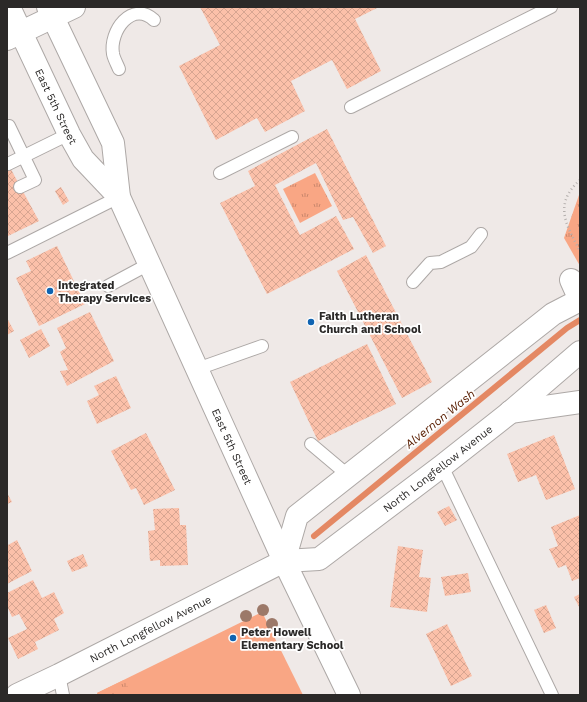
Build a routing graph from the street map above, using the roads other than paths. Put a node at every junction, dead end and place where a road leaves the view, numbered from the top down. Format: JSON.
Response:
{"nodes":[{"id":1,"x":9,"y":7,"type":"edge"},
{"id":2,"x":74,"y":7,"type":"edge"},
{"id":3,"x":551,"y":7,"type":"edge"},
{"id":4,"x":51,"y":12,"type":"edge"},
{"id":5,"x":154,"y":20,"type":"dead end"},
{"id":6,"x":14,"y":36,"type":"edge"},
{"id":7,"x":119,"y":68,"type":"dead end"},
{"id":8,"x":351,"y":107,"type":"dead end"},
{"id":9,"x":7,"y":126,"type":"edge"},
{"id":10,"x":69,"y":134,"type":"junction"},
{"id":11,"x":292,"y":137,"type":"dead end"},
{"id":12,"x":24,"y":157,"type":"junction"},
{"id":13,"x":8,"y":164,"type":"dead end"},
{"id":14,"x":220,"y":173,"type":"dead end"},
{"id":15,"x":20,"y":187,"type":"dead end"},
{"id":16,"x":119,"y":196,"type":"junction"},
{"id":17,"x":481,"y":234,"type":"dead end"},
{"id":18,"x":7,"y":253,"type":"edge"},
{"id":19,"x":149,"y":264,"type":"junction"},
{"id":20,"x":571,"y":280,"type":"dead end"},
{"id":21,"x":413,"y":282,"type":"dead end"},
{"id":22,"x":108,"y":286,"type":"dead end"},
{"id":23,"x":580,"y":300,"type":"edge"},
{"id":24,"x":262,"y":346,"type":"dead end"},
{"id":25,"x":580,"y":352,"type":"edge"},
{"id":26,"x":197,"y":369,"type":"junction"},
{"id":27,"x":580,"y":402,"type":"edge"},
{"id":28,"x":510,"y":412,"type":"junction"},
{"id":29,"x":311,"y":444,"type":"dead end"},
{"id":30,"x":442,"y":466,"type":"junction"},
{"id":31,"x":349,"y":476,"type":"junction"},
{"id":32,"x":284,"y":561,"type":"junction"},
{"id":33,"x":61,"y":685,"type":"edge"},
{"id":34,"x":17,"y":695,"type":"edge"},
{"id":35,"x":349,"y":695,"type":"edge"},
{"id":36,"x":552,"y":695,"type":"edge"}],
"edges":[{"from":1,"to":6,"type":"street","name":"East 5th Street"},
{"from":2,"to":4,"type":"street"},
{"from":3,"to":8,"type":"lane"},
{"from":4,"to":6,"type":"street"},
{"from":4,"to":16,"type":"street","name":"East 5th Street"},
{"from":5,"to":7,"type":"lane"},
{"from":6,"to":10,"type":"street","name":"East 5th Street"},
{"from":9,"to":12,"type":"lane"},
{"from":10,"to":12,"type":"lane"},
{"from":10,"to":16,"type":"street","name":"East 5th Street"},
{"from":11,"to":14,"type":"lane"},
{"from":12,"to":13,"type":"lane"},
{"from":12,"to":15,"type":"lane"},
{"from":16,"to":18,"type":"lane"},
{"from":16,"to":19,"type":"street","name":"East 5th Street"},
{"from":17,"to":21,"type":"lane"},
{"from":19,"to":22,"type":"lane"},
{"from":19,"to":26,"type":"street","name":"East 5th Street"},
{"from":20,"to":23,"type":"street"},
{"from":23,"to":31,"type":"street"},
{"from":24,"to":26,"type":"lane"},
{"from":25,"to":28,"type":"street","name":"North Longfellow Avenue"},
{"from":26,"to":32,"type":"street","name":"East 5th Street"},
{"from":27,"to":28,"type":"street"},
{"from":28,"to":30,"type":"street","name":"North Longfellow Avenue"},
{"from":29,"to":31,"type":"lane"},
{"from":30,"to":32,"type":"street","name":"North Longfellow Avenue"},
{"from":30,"to":36,"type":"lane"},
{"from":31,"to":32,"type":"street"},
{"from":32,"to":33,"type":"street","name":"North Longfellow Avenue"},
{"from":32,"to":35,"type":"street","name":"East 5th Street"},
{"from":33,"to":34,"type":"street","name":"North Longfellow Avenue"}]}
